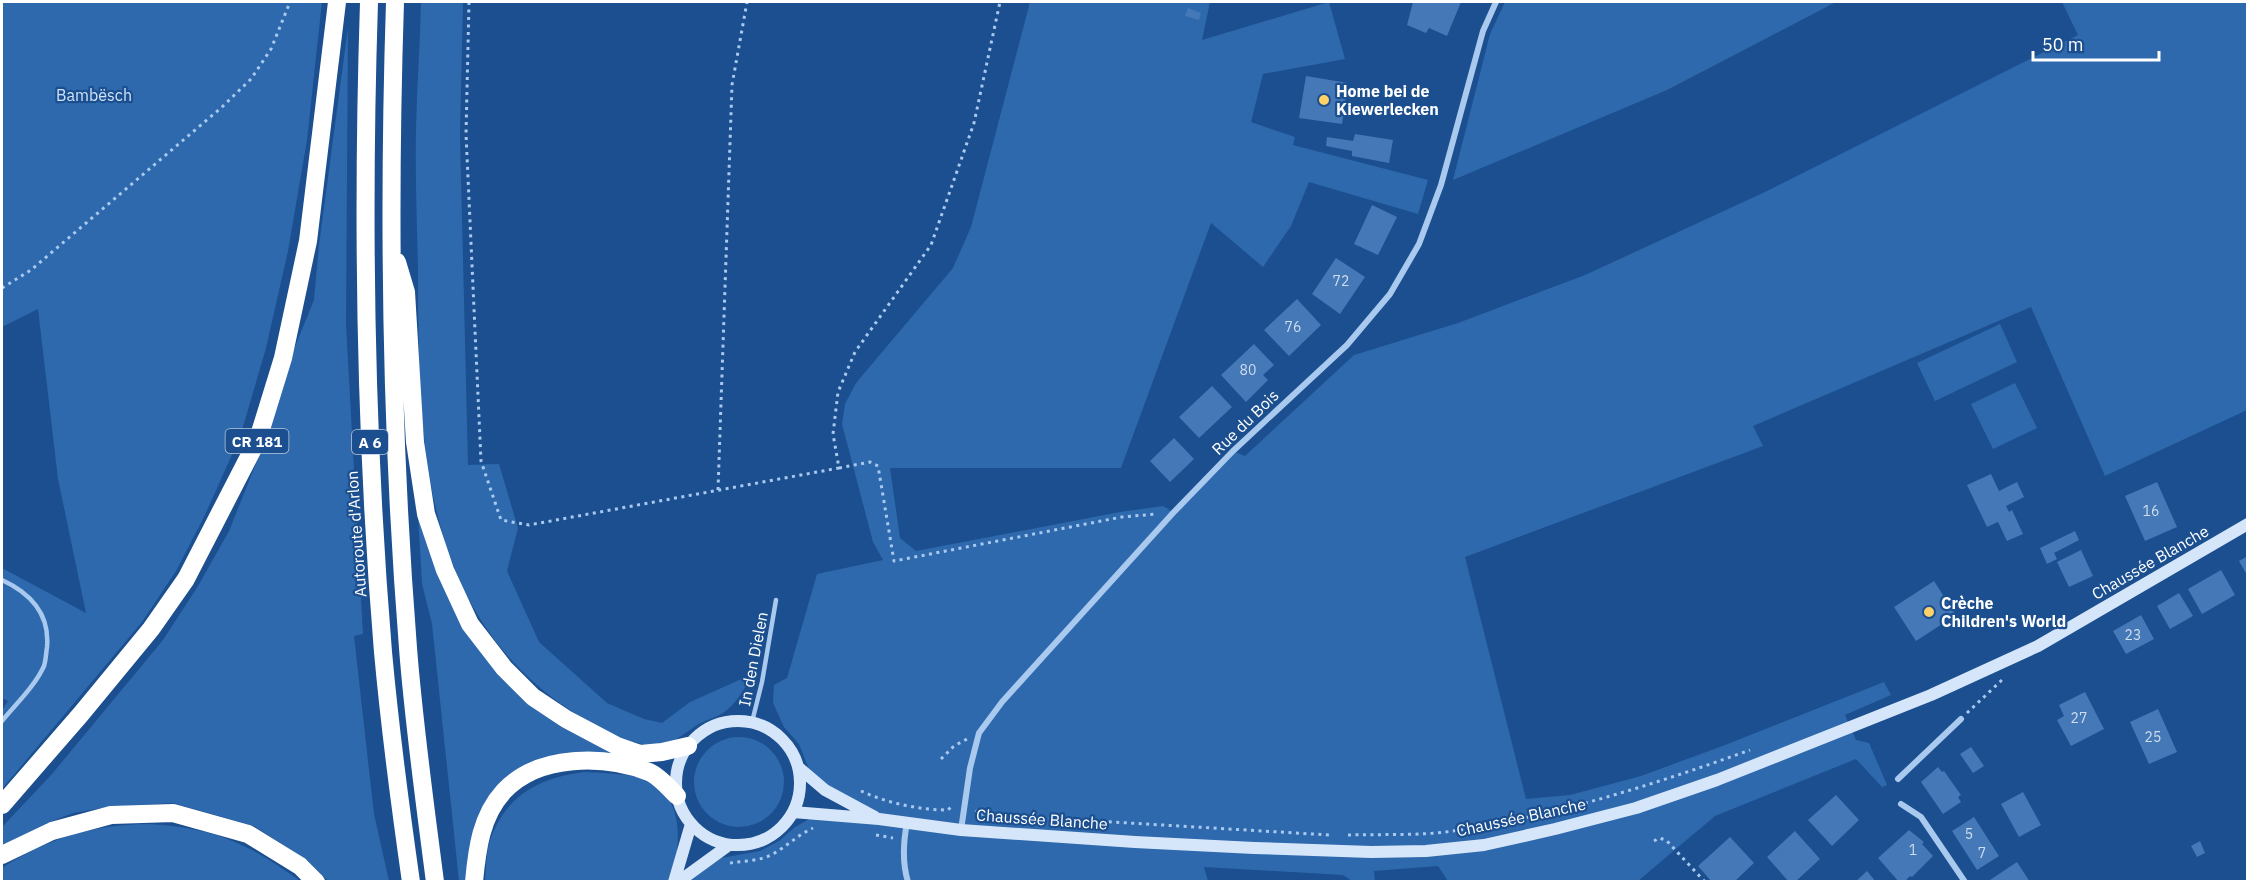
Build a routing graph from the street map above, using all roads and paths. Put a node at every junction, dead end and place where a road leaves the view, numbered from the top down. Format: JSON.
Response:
{"nodes":[{"id":1,"x":290,"y":2,"type":"edge"},
{"id":2,"x":337,"y":2,"type":"edge"},
{"id":3,"x":369,"y":2,"type":"edge"},
{"id":4,"x":395,"y":2,"type":"edge"},
{"id":5,"x":469,"y":2,"type":"edge"},
{"id":6,"x":747,"y":2,"type":"edge"},
{"id":7,"x":1000,"y":2,"type":"edge"},
{"id":8,"x":1496,"y":2,"type":"edge"},
{"id":9,"x":390,"y":238,"type":"junction"},
{"id":10,"x":2,"y":288,"type":"edge"},
{"id":11,"x":839,"y":468,"type":"junction"},
{"id":12,"x":718,"y":491,"type":"junction"},
{"id":13,"x":1173,"y":513,"type":"junction"},
{"id":14,"x":2247,"y":524,"type":"edge"},
{"id":15,"x":2,"y":580,"type":"edge"},
{"id":16,"x":776,"y":600,"type":"dead end"},
{"id":17,"x":1999,"y":678,"type":"dead end"},
{"id":18,"x":1961,"y":718,"type":"joint"},
{"id":19,"x":2,"y":721,"type":"edge"},
{"id":20,"x":752,"y":722,"type":"junction"},
{"id":21,"x":979,"y":733,"type":"junction"},
{"id":22,"x":688,"y":746,"type":"junction"},
{"id":23,"x":1751,"y":749,"type":"dead end"},
{"id":24,"x":941,"y":759,"type":"dead end"},
{"id":25,"x":798,"y":767,"type":"junction"},
{"id":26,"x":1898,"y":779,"type":"dead end"},
{"id":27,"x":851,"y":787,"type":"dead end"},
{"id":28,"x":966,"y":795,"type":"junction"},
{"id":29,"x":677,"y":796,"type":"junction"},
{"id":30,"x":1901,"y":804,"type":"dead end"},
{"id":31,"x":2,"y":805,"type":"edge"},
{"id":32,"x":793,"y":812,"type":"junction"},
{"id":33,"x":818,"y":814,"type":"junction"},
{"id":34,"x":879,"y":819,"type":"junction"},
{"id":35,"x":907,"y":822,"type":"junction"},
{"id":36,"x":691,"y":824,"type":"junction"},
{"id":37,"x":961,"y":830,"type":"junction"},
{"id":38,"x":869,"y":833,"type":"dead end"},
{"id":39,"x":1334,"y":835,"type":"dead end"},
{"id":40,"x":1345,"y":836,"type":"dead end"},
{"id":41,"x":903,"y":840,"type":"junction"},
{"id":42,"x":1654,"y":842,"type":"dead end"},
{"id":43,"x":729,"y":845,"type":"junction"},
{"id":44,"x":2,"y":855,"type":"edge"},
{"id":45,"x":728,"y":864,"type":"dead end"},
{"id":46,"x":316,"y":882,"type":"edge"},
{"id":47,"x":411,"y":882,"type":"edge"},
{"id":48,"x":435,"y":882,"type":"edge"},
{"id":49,"x":474,"y":882,"type":"edge"},
{"id":50,"x":674,"y":882,"type":"edge"},
{"id":51,"x":678,"y":882,"type":"edge"},
{"id":52,"x":908,"y":882,"type":"edge"},
{"id":53,"x":1705,"y":882,"type":"edge"},
{"id":54,"x":1965,"y":882,"type":"edge"}],
"edges":[{"from":1,"to":10,"type":"path"},
{"from":2,"to":31,"type":"highway","number":"CR 181"},
{"from":3,"to":47,"type":"highway","name":"Autoroute d'Arlon","number":"A 6"},
{"from":4,"to":9,"type":"highway","number":"A 6"},
{"from":5,"to":12,"type":"path"},
{"from":6,"to":12,"type":"path"},
{"from":7,"to":11,"type":"path"},
{"from":8,"to":13,"type":"street","name":"Rue du Bois"},
{"from":9,"to":22,"type":"highway","number":"A 6"},
{"from":9,"to":48,"type":"highway","number":"A 6"},
{"from":11,"to":12,"type":"path"},
{"from":11,"to":13,"type":"path"},
{"from":13,"to":21,"type":"street","name":"Rue du Bois"},
{"from":14,"to":37,"type":"main road","name":"Chaussée Blanche"},
{"from":15,"to":19,"type":"lane"},
{"from":16,"to":20,"type":"lane","name":"In den Dielen"},
{"from":17,"to":18,"type":"path"},
{"from":18,"to":26,"type":"street"},
{"from":20,"to":22,"type":"main road"},
{"from":20,"to":25,"type":"main road"},
{"from":21,"to":24,"type":"path"},
{"from":21,"to":28,"type":"street","name":"Rue du Bois"},
{"from":22,"to":29,"type":"main road"},
{"from":23,"to":40,"type":"path"},
{"from":25,"to":32,"type":"main road"},
{"from":25,"to":34,"type":"main road"},
{"from":27,"to":28,"type":"path"},
{"from":28,"to":37,"type":"street","name":"Rue du Bois"},
{"from":28,"to":39,"type":"path"},
{"from":29,"to":36,"type":"main road"},
{"from":29,"to":49,"type":"highway"},
{"from":30,"to":54,"type":"street"},
{"from":32,"to":33,"type":"main road","name":"Chaussée Blanche"},
{"from":32,"to":43,"type":"main road"},
{"from":33,"to":34,"type":"main road","name":"Chaussée Blanche"},
{"from":33,"to":45,"type":"path"},
{"from":34,"to":35,"type":"main road","name":"Chaussée Blanche"},
{"from":35,"to":37,"type":"main road","name":"Chaussée Blanche"},
{"from":35,"to":41,"type":"street"},
{"from":36,"to":43,"type":"main road"},
{"from":36,"to":50,"type":"main road"},
{"from":38,"to":41,"type":"path"},
{"from":41,"to":52,"type":"street"},
{"from":42,"to":53,"type":"path"},
{"from":43,"to":51,"type":"main road"},
{"from":44,"to":46,"type":"highway"}]}
